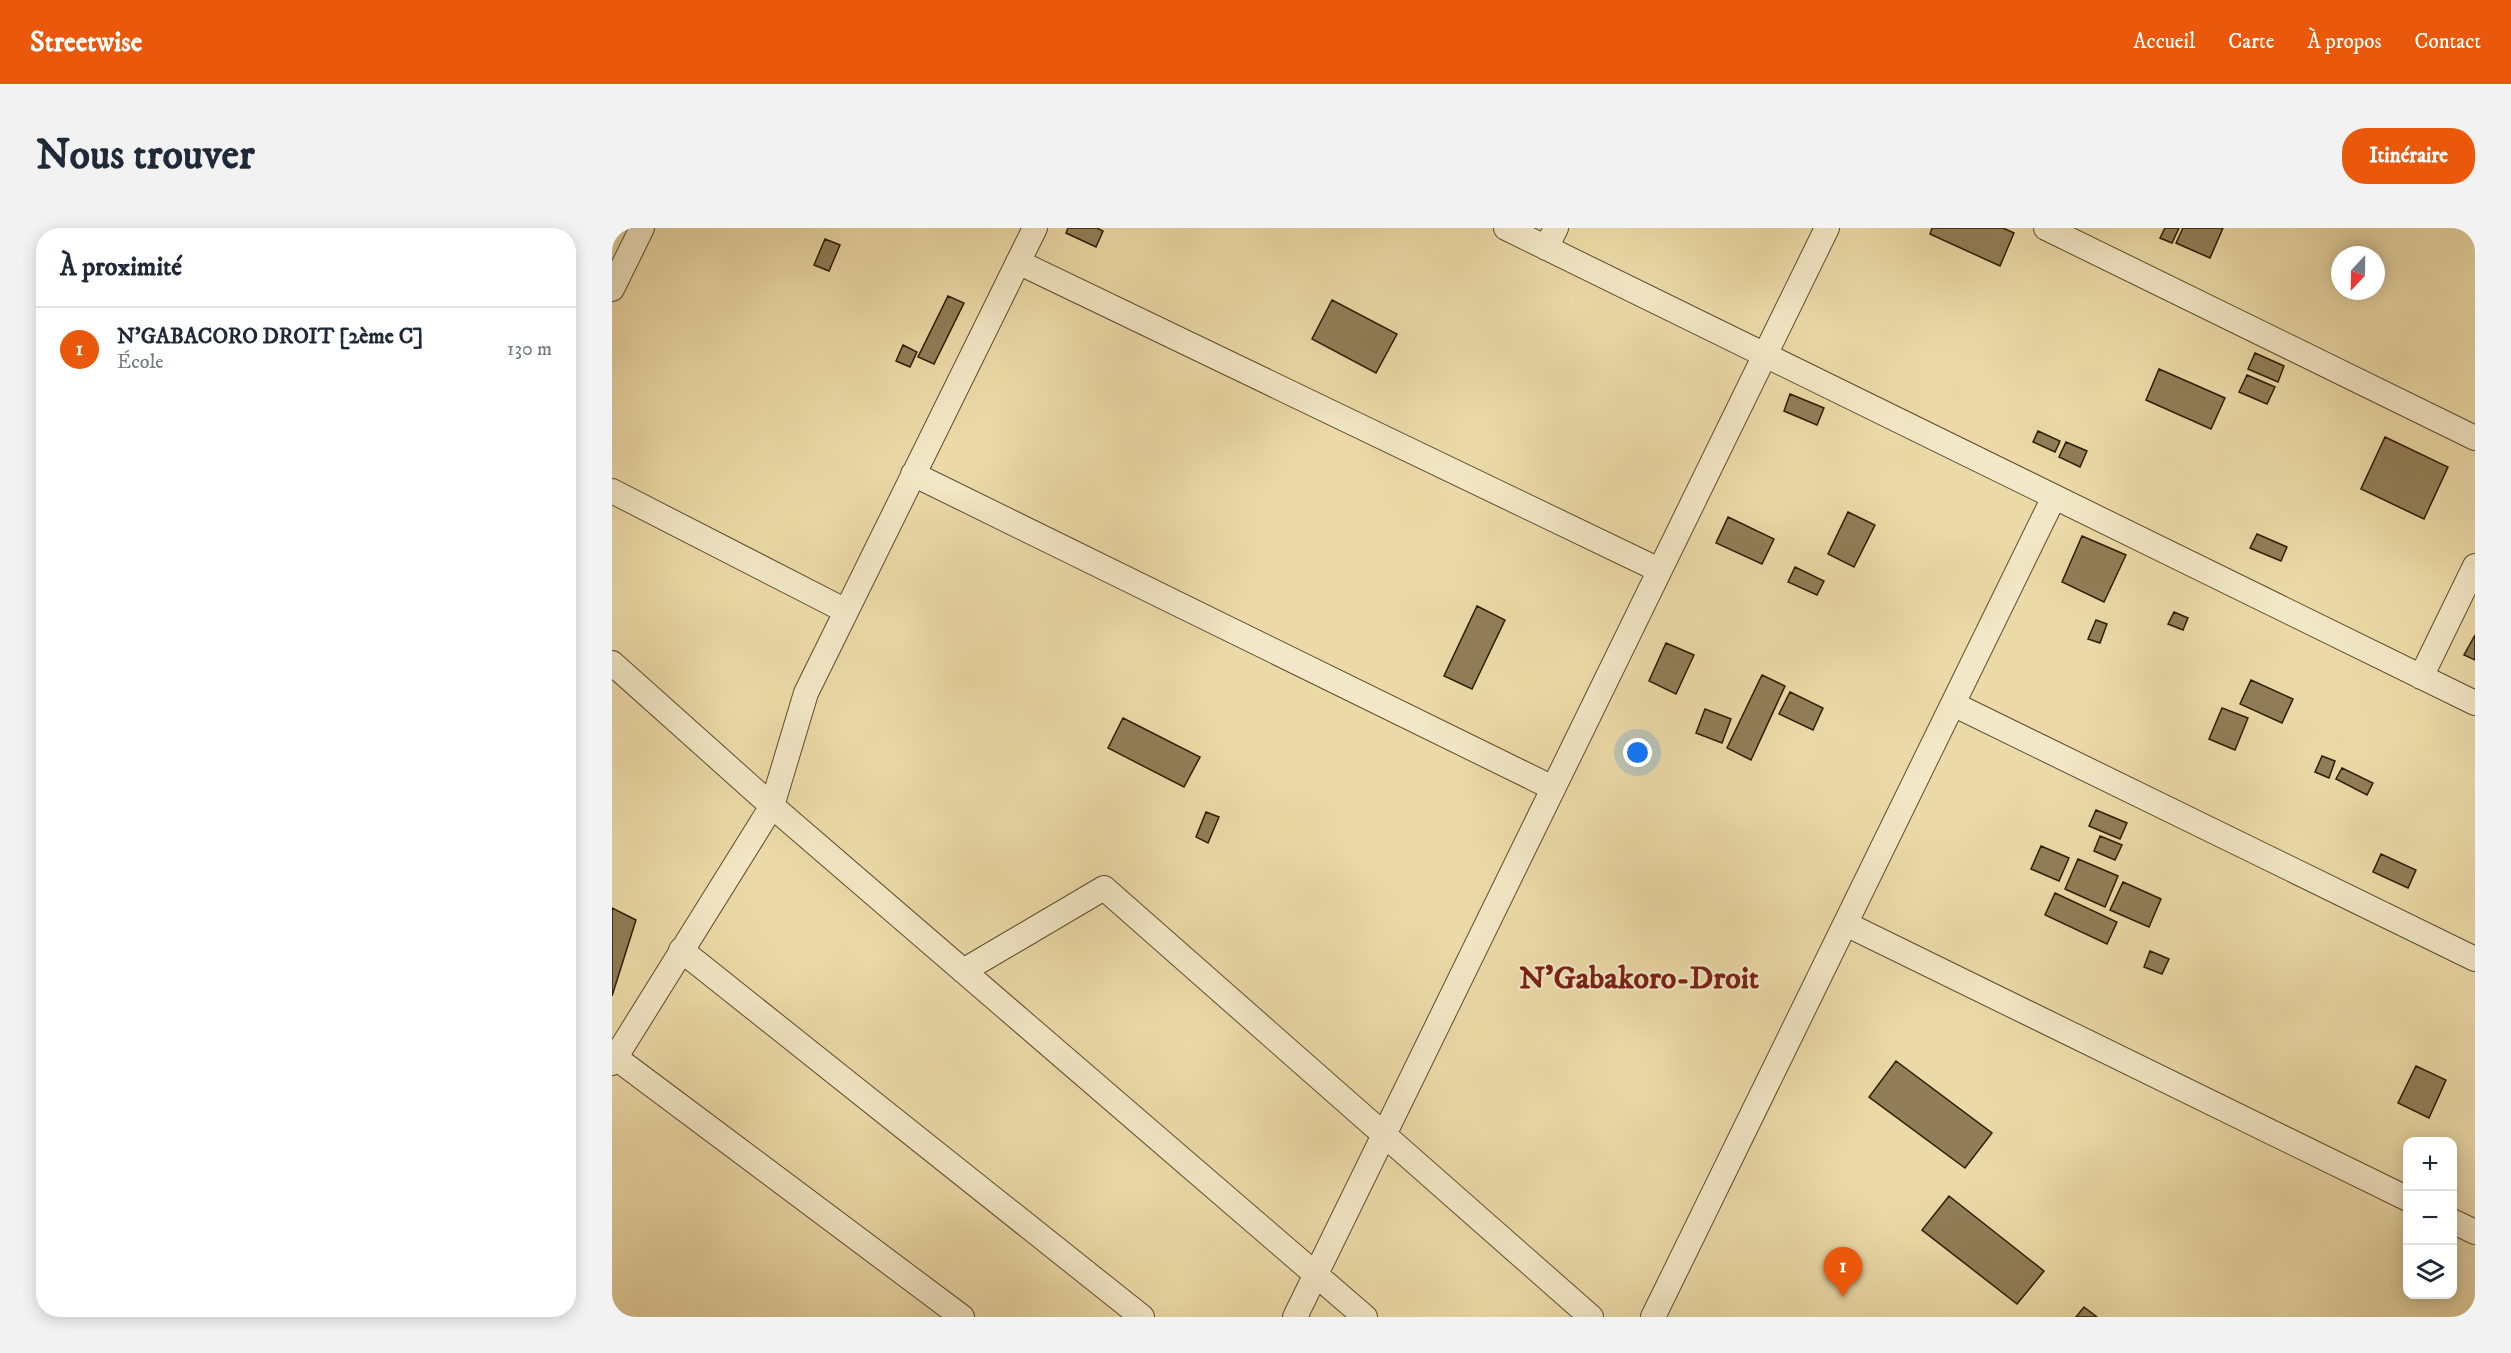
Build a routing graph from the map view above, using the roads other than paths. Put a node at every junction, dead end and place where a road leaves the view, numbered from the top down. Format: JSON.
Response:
{"nodes":[{"id":1,"x":642,"y":228,"type":"edge"},
{"id":2,"x":1035,"y":228,"type":"edge"},
{"id":3,"x":1506,"y":228,"type":"edge"},
{"id":4,"x":1827,"y":228,"type":"edge"},
{"id":5,"x":2046,"y":228,"type":"edge"},
{"id":6,"x":1551,"y":238,"type":"edge"},
{"id":7,"x":1018,"y":262,"type":"junction"},
{"id":8,"x":612,"y":289,"type":"edge"},
{"id":9,"x":1765,"y":355,"type":"junction"},
{"id":10,"x":2475,"y":438,"type":"edge"},
{"id":11,"x":913,"y":474,"type":"junction"},
{"id":12,"x":612,"y":491,"type":"edge"},
{"id":13,"x":2054,"y":497,"type":"junction"},
{"id":14,"x":2475,"y":566,"type":"edge"},
{"id":15,"x":1659,"y":570,"type":"junction"},
{"id":16,"x":846,"y":611,"type":"junction"},
{"id":17,"x":612,"y":663,"type":"edge"},
{"id":18,"x":2421,"y":677,"type":"junction"},
{"id":19,"x":2475,"y":703,"type":"edge"},
{"id":20,"x":1953,"y":704,"type":"junction"},
{"id":21,"x":1553,"y":788,"type":"junction"},
{"id":22,"x":772,"y":806,"type":"junction"},
{"id":23,"x":1846,"y":924,"type":"junction"},
{"id":24,"x":681,"y":950,"type":"junction"},
{"id":25,"x":2475,"y":959,"type":"edge"},
{"id":26,"x":963,"y":971,"type":"junction"},
{"id":27,"x":613,"y":1058,"type":"edge"},
{"id":28,"x":1384,"y":1135,"type":"junction"},
{"id":29,"x":2403,"y":1197,"type":"edge"},
{"id":30,"x":2457,"y":1223,"type":"edge"},
{"id":31,"x":2475,"y":1232,"type":"edge"},
{"id":32,"x":1316,"y":1274,"type":"junction"},
{"id":33,"x":962,"y":1317,"type":"edge"},
{"id":34,"x":1142,"y":1317,"type":"edge"},
{"id":35,"x":1295,"y":1317,"type":"edge"},
{"id":36,"x":1365,"y":1317,"type":"edge"},
{"id":37,"x":1591,"y":1317,"type":"edge"},
{"id":38,"x":1653,"y":1317,"type":"edge"}],
"edges":[{"from":1,"to":8,"type":"street"},
{"from":2,"to":7,"type":"street"},
{"from":3,"to":6,"type":"street"},
{"from":4,"to":9,"type":"street"},
{"from":5,"to":10,"type":"street"},
{"from":6,"to":9,"type":"street"},
{"from":7,"to":11,"type":"street"},
{"from":7,"to":15,"type":"street"},
{"from":9,"to":13,"type":"street"},
{"from":9,"to":15,"type":"street"},
{"from":11,"to":16,"type":"street"},
{"from":11,"to":21,"type":"street"},
{"from":12,"to":16,"type":"street"},
{"from":13,"to":18,"type":"street"},
{"from":13,"to":20,"type":"street"},
{"from":14,"to":18,"type":"street"},
{"from":15,"to":21,"type":"street"},
{"from":16,"to":22,"type":"street"},
{"from":17,"to":22,"type":"street"},
{"from":18,"to":19,"type":"street"},
{"from":20,"to":23,"type":"street"},
{"from":20,"to":25,"type":"street"},
{"from":21,"to":28,"type":"street"},
{"from":22,"to":24,"type":"street"},
{"from":22,"to":26,"type":"street"},
{"from":23,"to":29,"type":"street"},
{"from":23,"to":38,"type":"street"},
{"from":24,"to":27,"type":"street"},
{"from":24,"to":34,"type":"street"},
{"from":26,"to":28,"type":"street"},
{"from":26,"to":32,"type":"street"},
{"from":27,"to":33,"type":"street"},
{"from":28,"to":32,"type":"street"},
{"from":28,"to":37,"type":"street"},
{"from":30,"to":31,"type":"street"},
{"from":32,"to":35,"type":"street"},
{"from":32,"to":36,"type":"street"}]}
